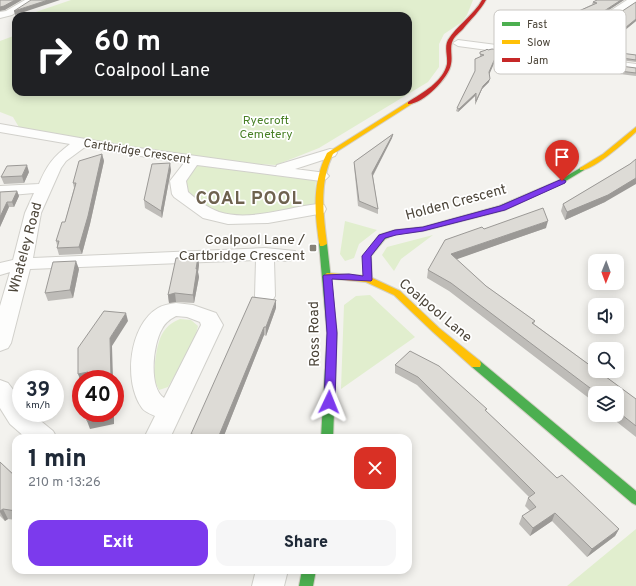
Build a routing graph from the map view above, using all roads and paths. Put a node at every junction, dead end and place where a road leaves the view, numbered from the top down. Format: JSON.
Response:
{"nodes":[{"id":1,"x":31,"y":0,"type":"edge"},
{"id":2,"x":484,"y":0,"type":"edge"},
{"id":3,"x":633,"y":0,"type":"edge"},
{"id":4,"x":618,"y":10,"type":"edge"},
{"id":5,"x":0,"y":15,"type":"edge"},
{"id":6,"x":458,"y":44,"type":"dead end"},
{"id":7,"x":494,"y":49,"type":"edge"},
{"id":8,"x":626,"y":66,"type":"edge"},
{"id":9,"x":636,"y":67,"type":"edge"},
{"id":10,"x":0,"y":128,"type":"edge"},
{"id":11,"x":636,"y":129,"type":"edge"},
{"id":12,"x":80,"y":143,"type":"junction"},
{"id":13,"x":330,"y":153,"type":"junction"},
{"id":14,"x":193,"y":161,"type":"junction"},
{"id":15,"x":276,"y":170,"type":"junction"},
{"id":16,"x":321,"y":176,"type":"junction"},
{"id":17,"x":44,"y":188,"type":"junction"},
{"id":18,"x":0,"y":191,"type":"edge"},
{"id":19,"x":318,"y":209,"type":"junction"},
{"id":20,"x":265,"y":254,"type":"junction"},
{"id":21,"x":288,"y":255,"type":"dead end"},
{"id":22,"x":22,"y":264,"type":"junction"},
{"id":23,"x":0,"y":269,"type":"edge"},
{"id":24,"x":327,"y":276,"type":"junction"},
{"id":25,"x":368,"y":280,"type":"junction"},
{"id":26,"x":265,"y":296,"type":"dead end"},
{"id":27,"x":0,"y":343,"type":"edge"},
{"id":28,"x":0,"y":389,"type":"edge"},
{"id":29,"x":169,"y":412,"type":"dead end"},
{"id":30,"x":39,"y":434,"type":"edge"},
{"id":31,"x":159,"y":434,"type":"edge"},
{"id":32,"x":327,"y":434,"type":"edge"},
{"id":33,"x":636,"y":499,"type":"edge"},
{"id":34,"x":271,"y":574,"type":"edge"},
{"id":35,"x":308,"y":574,"type":"edge"},
{"id":36,"x":268,"y":586,"type":"edge"},
{"id":37,"x":306,"y":586,"type":"edge"}],
"edges":[{"from":1,"to":5,"type":"street"},
{"from":2,"to":13,"type":"street"},
{"from":3,"to":4,"type":"street"},
{"from":6,"to":7,"type":"street"},
{"from":8,"to":9,"type":"street"},
{"from":10,"to":12,"type":"street","name":"Cartbridge Crescent"},
{"from":11,"to":25,"type":"street","name":"Holden Crescent"},
{"from":12,"to":14,"type":"street","name":"Cartbridge Crescent"},
{"from":12,"to":17,"type":"street","name":"Whateley Road"},
{"from":13,"to":15,"type":"street","name":"Cartbridge Crescent"},
{"from":13,"to":16,"type":"street"},
{"from":14,"to":15,"type":"street","name":"Cartbridge Crescent"},
{"from":14,"to":19,"type":"street"},
{"from":15,"to":16,"type":"street","name":"Cartbridge Crescent"},
{"from":16,"to":19,"type":"street"},
{"from":17,"to":18,"type":"street"},
{"from":17,"to":22,"type":"street","name":"Whateley Road"},
{"from":19,"to":24,"type":"street"},
{"from":20,"to":21,"type":"street"},
{"from":20,"to":22,"type":"street"},
{"from":20,"to":26,"type":"street"},
{"from":22,"to":23,"type":"street"},
{"from":22,"to":27,"type":"street","name":"Whateley Road"},
{"from":24,"to":25,"type":"street","name":"Coalpool Lane"},
{"from":24,"to":32,"type":"street","name":"Ross Road"},
{"from":25,"to":33,"type":"street","name":"Coalpool Lane"},
{"from":28,"to":30,"type":"street"},
{"from":29,"to":31,"type":"street"},
{"from":34,"to":36,"type":"street"},
{"from":35,"to":37,"type":"street"}]}
